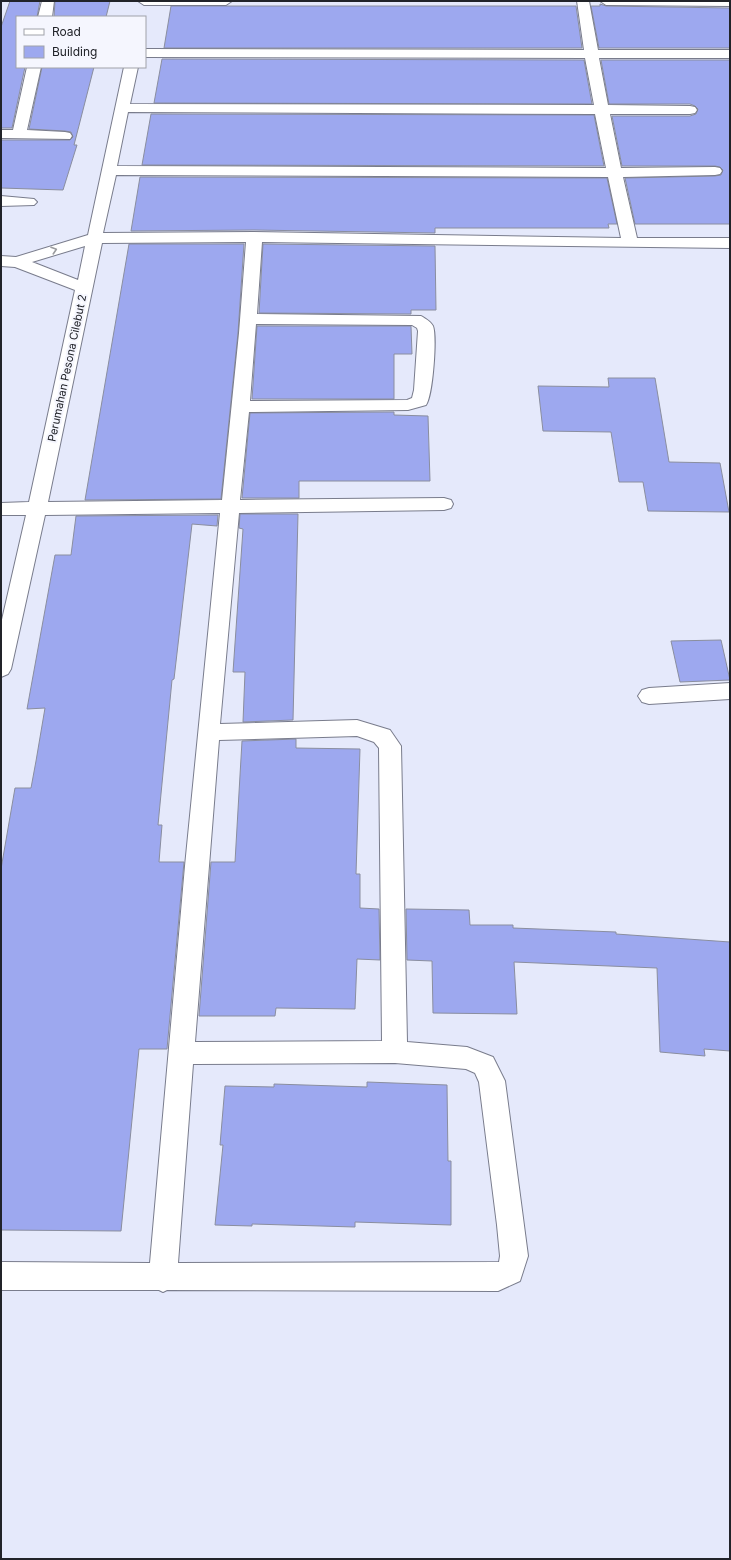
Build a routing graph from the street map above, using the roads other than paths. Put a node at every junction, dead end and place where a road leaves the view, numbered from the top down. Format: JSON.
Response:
{"nodes":[{"id":1,"x":48,"y":1,"type":"edge"},
{"id":2,"x":226,"y":1,"type":"edge"},
{"id":3,"x":583,"y":1,"type":"edge"},
{"id":4,"x":606,"y":1,"type":"edge"},
{"id":5,"x":730,"y":2,"type":"edge"},
{"id":6,"x":144,"y":5,"type":"edge"},
{"id":7,"x":45,"y":16,"type":"edge"},
{"id":8,"x":146,"y":53,"type":"edge"},
{"id":9,"x":730,"y":54,"type":"edge"},
{"id":10,"x":591,"y":55,"type":"junction"},
{"id":11,"x":34,"y":68,"type":"edge"},
{"id":12,"x":130,"y":68,"type":"edge"},
{"id":13,"x":122,"y":108,"type":"junction"},
{"id":14,"x":690,"y":110,"type":"dead end"},
{"id":15,"x":602,"y":111,"type":"junction"},
{"id":16,"x":1,"y":134,"type":"edge"},
{"id":17,"x":19,"y":135,"type":"junction"},
{"id":18,"x":65,"y":136,"type":"dead end"},
{"id":19,"x":109,"y":170,"type":"junction"},
{"id":20,"x":715,"y":171,"type":"dead end"},
{"id":21,"x":614,"y":173,"type":"junction"},
{"id":22,"x":1,"y":201,"type":"edge"},
{"id":23,"x":29,"y":202,"type":"dead end"},
{"id":24,"x":254,"y":237,"type":"junction"},
{"id":25,"x":94,"y":238,"type":"junction"},
{"id":26,"x":630,"y":243,"type":"junction"},
{"id":27,"x":730,"y":243,"type":"edge"},
{"id":28,"x":9,"y":261,"type":"edge"},
{"id":29,"x":84,"y":288,"type":"junction"},
{"id":30,"x":249,"y":319,"type":"junction"},
{"id":31,"x":242,"y":407,"type":"junction"},
{"id":32,"x":444,"y":504,"type":"dead end"},
{"id":33,"x":229,"y":508,"type":"junction"},
{"id":34,"x":1,"y":509,"type":"edge"},
{"id":35,"x":37,"y":509,"type":"junction"},
{"id":36,"x":1,"y":669,"type":"edge"},
{"id":37,"x":730,"y":691,"type":"edge"},
{"id":38,"x":649,"y":696,"type":"dead end"},
{"id":39,"x":209,"y":732,"type":"junction"},
{"id":40,"x":395,"y":1052,"type":"junction"},
{"id":41,"x":181,"y":1053,"type":"junction"},
{"id":42,"x":1,"y":1276,"type":"edge"},
{"id":43,"x":163,"y":1278,"type":"junction"}],
"edges":[{"from":1,"to":7,"type":"street"},
{"from":2,"to":6,"type":"street"},
{"from":3,"to":10,"type":"street"},
{"from":4,"to":5,"type":"street"},
{"from":8,"to":10,"type":"street"},
{"from":9,"to":10,"type":"street"},
{"from":10,"to":15,"type":"street"},
{"from":11,"to":17,"type":"street"},
{"from":12,"to":13,"type":"street","name":"Perumahan Pesona Cilebut 2"},
{"from":13,"to":15,"type":"street"},
{"from":13,"to":19,"type":"street","name":"Perumahan Pesona Cilebut 2"},
{"from":14,"to":15,"type":"street"},
{"from":15,"to":21,"type":"street"},
{"from":16,"to":17,"type":"street"},
{"from":17,"to":18,"type":"street"},
{"from":19,"to":21,"type":"street"},
{"from":19,"to":25,"type":"street","name":"Perumahan Pesona Cilebut 2"},
{"from":20,"to":21,"type":"street"},
{"from":21,"to":26,"type":"street"},
{"from":22,"to":23,"type":"street"},
{"from":24,"to":25,"type":"street"},
{"from":24,"to":26,"type":"street"},
{"from":24,"to":30,"type":"street"},
{"from":28,"to":25,"type":"street","one_way":true},
{"from":25,"to":29,"type":"street","name":"Perumahan Pesona Cilebut 2"},
{"from":26,"to":27,"type":"street"},
{"from":28,"to":29,"type":"street"},
{"from":29,"to":35,"type":"street","name":"Perumahan Pesona Cilebut 2"},
{"from":30,"to":31,"type":"street"},
{"from":30,"to":31,"type":"street"},
{"from":31,"to":33,"type":"street"},
{"from":32,"to":33,"type":"street"},
{"from":33,"to":35,"type":"street"},
{"from":33,"to":39,"type":"street"},
{"from":34,"to":35,"type":"street"},
{"from":35,"to":36,"type":"street","name":"Perumahan Pesona Cilebut 2"},
{"from":37,"to":38,"type":"street"},
{"from":39,"to":40,"type":"street"},
{"from":39,"to":41,"type":"street"},
{"from":40,"to":41,"type":"street"},
{"from":40,"to":43,"type":"street"},
{"from":41,"to":43,"type":"street"},
{"from":42,"to":43,"type":"street"}]}
